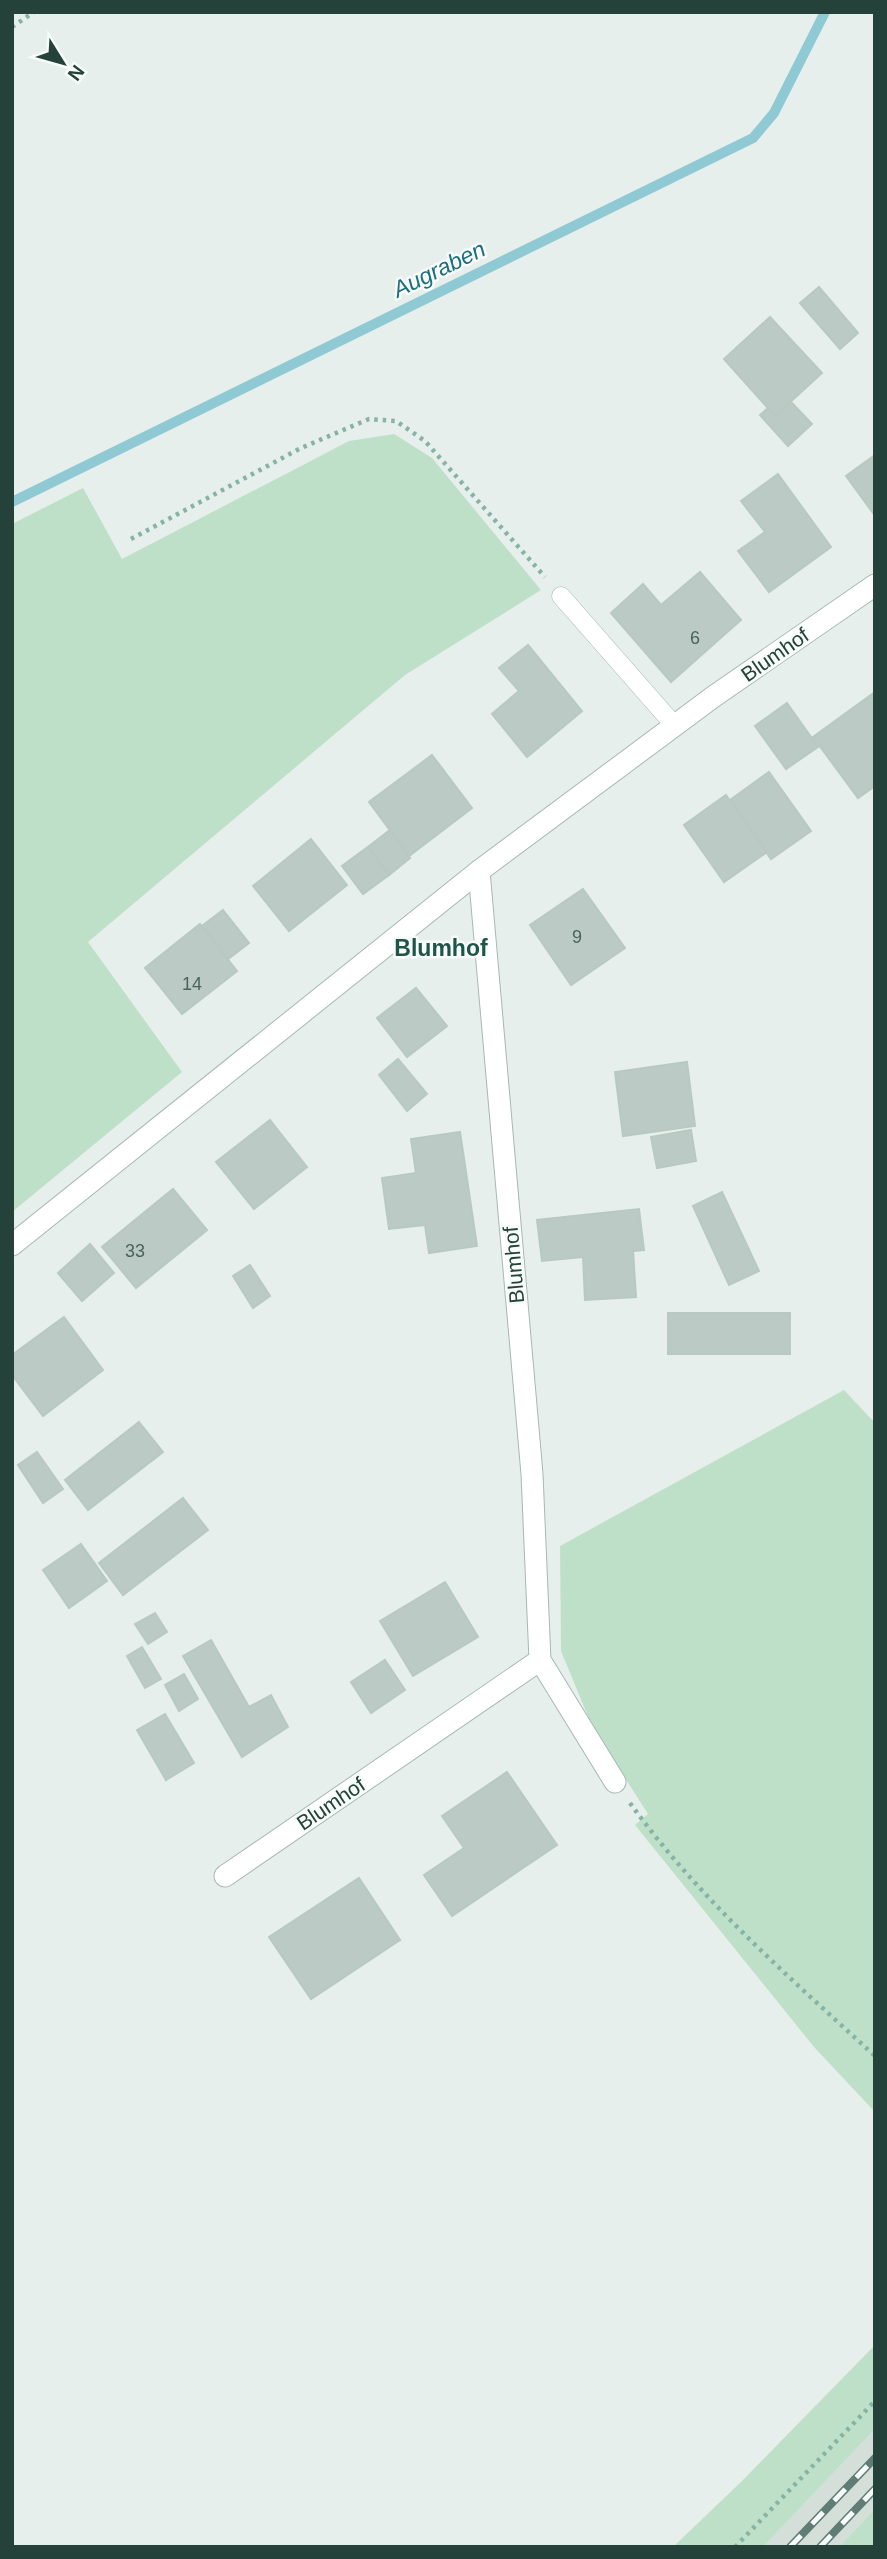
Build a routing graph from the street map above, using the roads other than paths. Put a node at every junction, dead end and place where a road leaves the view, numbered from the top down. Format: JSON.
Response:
{"nodes":[{"id":1,"x":875,"y":585,"type":"edge"},
{"id":2,"x":561,"y":596,"type":"road end"},
{"id":3,"x":675,"y":726,"type":"junction"},
{"id":4,"x":479,"y":871,"type":"junction"},
{"id":5,"x":12,"y":1245,"type":"edge"},
{"id":6,"x":540,"y":1660,"type":"junction"},
{"id":7,"x":615,"y":1782,"type":"road end"},
{"id":8,"x":225,"y":1876,"type":"dead end"}],
"edges":[{"from":1,"to":3,"type":"street","name":"Blumhof"},
{"from":2,"to":3,"type":"lane"},
{"from":3,"to":4,"type":"street","name":"Blumhof"},
{"from":4,"to":5,"type":"street","name":"Blumhof"},
{"from":4,"to":6,"type":"street","name":"Blumhof"},
{"from":6,"to":7,"type":"street","name":"Blumhof"},
{"from":6,"to":8,"type":"street","name":"Blumhof"}]}
